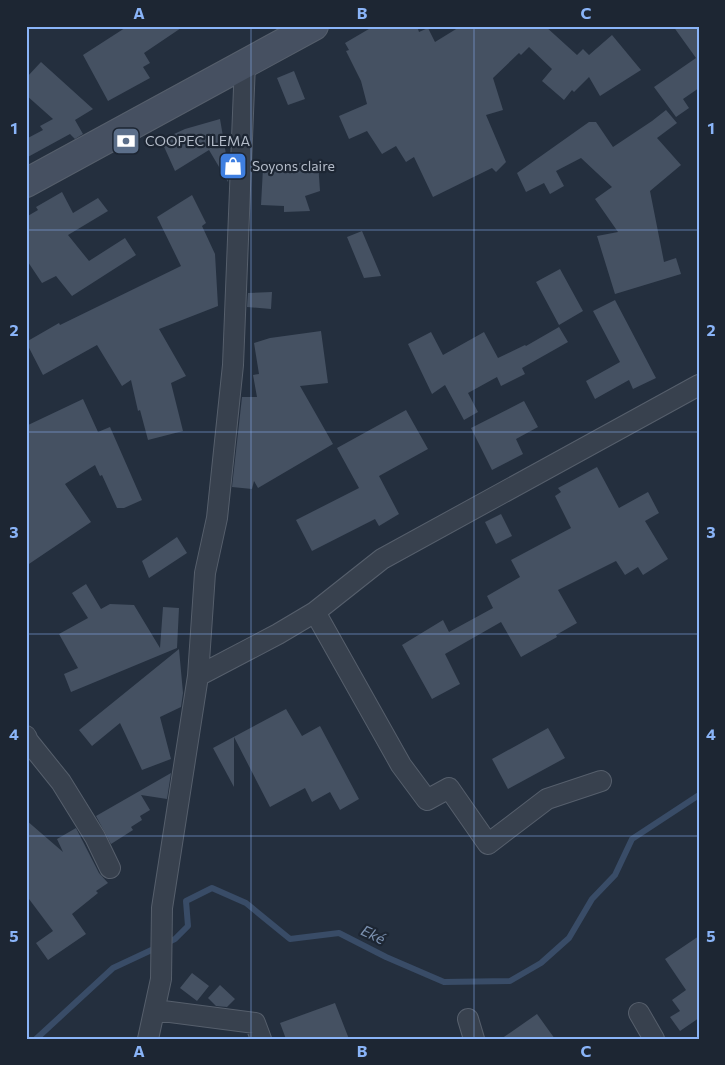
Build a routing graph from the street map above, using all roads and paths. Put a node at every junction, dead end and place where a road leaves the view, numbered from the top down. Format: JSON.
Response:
{"nodes":[{"id":1,"x":314,"y":26,"type":"edge"},
{"id":2,"x":245,"y":63,"type":"junction"},
{"id":3,"x":26,"y":183,"type":"edge"},
{"id":4,"x":699,"y":384,"type":"edge"},
{"id":5,"x":315,"y":612,"type":"junction"},
{"id":6,"x":198,"y":676,"type":"junction"},
{"id":7,"x":26,"y":736,"type":"edge"},
{"id":8,"x":601,"y":781,"type":"dead end"},
{"id":9,"x":110,"y":868,"type":"dead end"},
{"id":10,"x":155,"y":1010,"type":"junction"},
{"id":11,"x":639,"y":1013,"type":"dead end"},
{"id":12,"x":468,"y":1019,"type":"dead end"},
{"id":13,"x":148,"y":1039,"type":"edge"},
{"id":14,"x":262,"y":1039,"type":"edge"},
{"id":15,"x":474,"y":1039,"type":"edge"},
{"id":16,"x":654,"y":1039,"type":"edge"}],
"edges":[{"from":1,"to":2,"type":"main road"},
{"from":2,"to":3,"type":"main road"},
{"from":2,"to":6,"type":"street"},
{"from":4,"to":5,"type":"street"},
{"from":5,"to":6,"type":"street"},
{"from":5,"to":8,"type":"street"},
{"from":6,"to":10,"type":"street"},
{"from":7,"to":9,"type":"street"},
{"from":10,"to":13,"type":"street"},
{"from":10,"to":14,"type":"street"},
{"from":11,"to":16,"type":"street"},
{"from":12,"to":15,"type":"street"}]}
